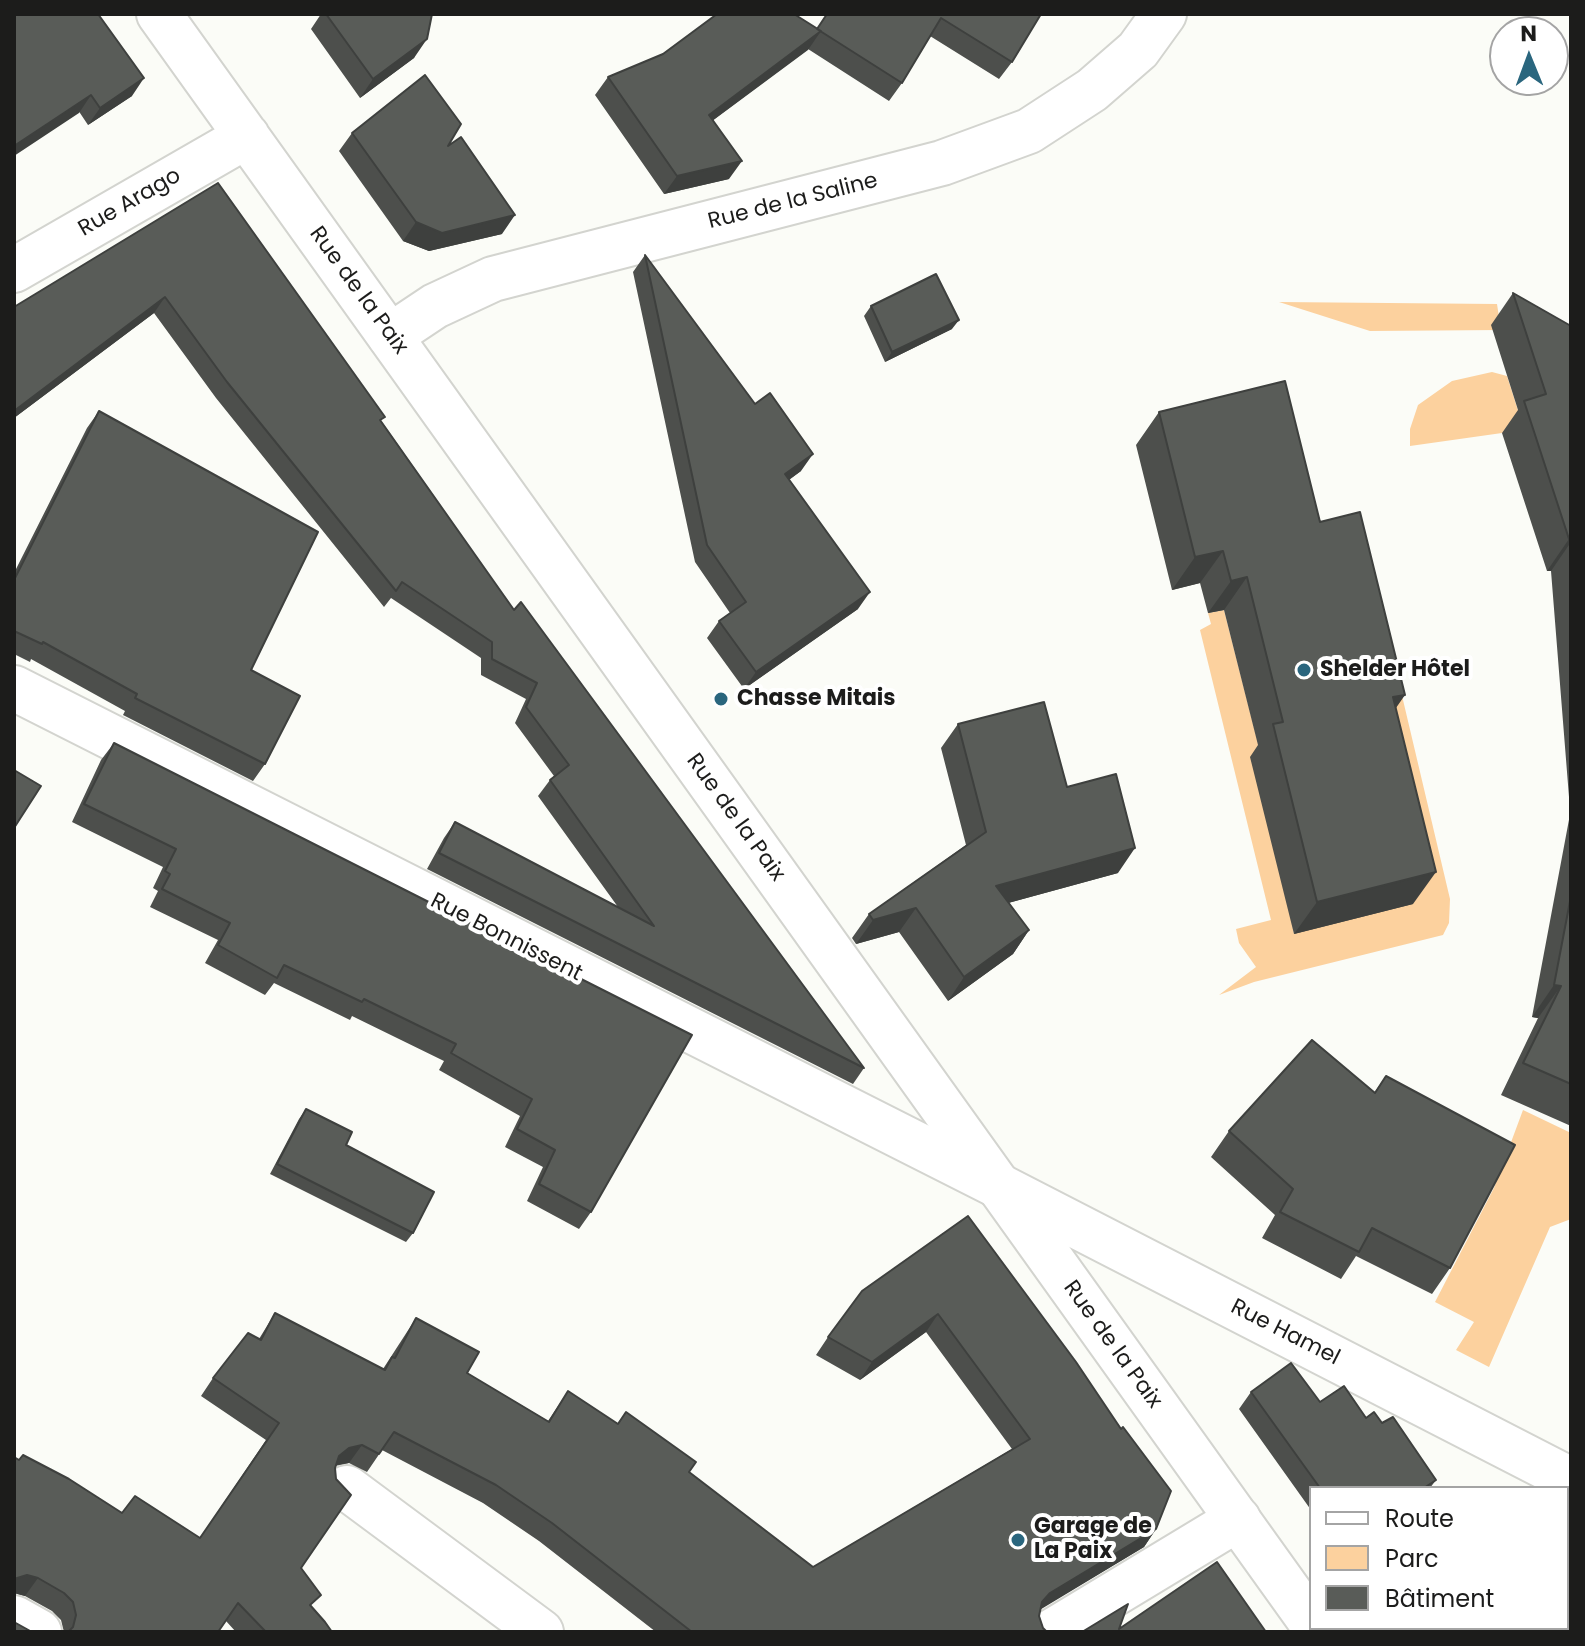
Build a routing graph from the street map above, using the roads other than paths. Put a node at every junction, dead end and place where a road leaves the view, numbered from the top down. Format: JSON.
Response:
{"nodes":[{"id":1,"x":159,"y":14,"type":"edge"},
{"id":2,"x":1164,"y":14,"type":"edge"},
{"id":3,"x":247,"y":136,"type":"junction"},
{"id":4,"x":14,"y":270,"type":"edge"},
{"id":5,"x":390,"y":336,"type":"junction"},
{"id":6,"x":14,"y":688,"type":"edge"},
{"id":7,"x":999,"y":1186,"type":"junction"},
{"id":8,"x":1571,"y":1480,"type":"edge"},
{"id":9,"x":347,"y":1488,"type":"edge"},
{"id":10,"x":1238,"y":1519,"type":"junction"},
{"id":11,"x":14,"y":1618,"type":"edge"},
{"id":12,"x":1309,"y":1619,"type":"edge"},
{"id":13,"x":39,"y":1632,"type":"edge"},
{"id":14,"x":541,"y":1632,"type":"edge"},
{"id":15,"x":1051,"y":1632,"type":"edge"}],
"edges":[{"from":1,"to":3,"type":"street","name":"Rue de la Paix"},
{"from":2,"to":5,"type":"street","name":"Rue de la Saline"},
{"from":3,"to":4,"type":"street","name":"Rue Arago"},
{"from":3,"to":5,"type":"street","name":"Rue de la Paix"},
{"from":5,"to":7,"type":"street","name":"Rue de la Paix"},
{"from":6,"to":7,"type":"street","name":"Rue Bonnissent"},
{"from":7,"to":8,"type":"street","name":"Rue Hamel"},
{"from":7,"to":10,"type":"street","name":"Rue de la Paix"},
{"from":9,"to":14,"type":"street"},
{"from":10,"to":12,"type":"street","name":"Rue de la Paix"},
{"from":10,"to":15,"type":"street"},
{"from":11,"to":13,"type":"street"}]}
